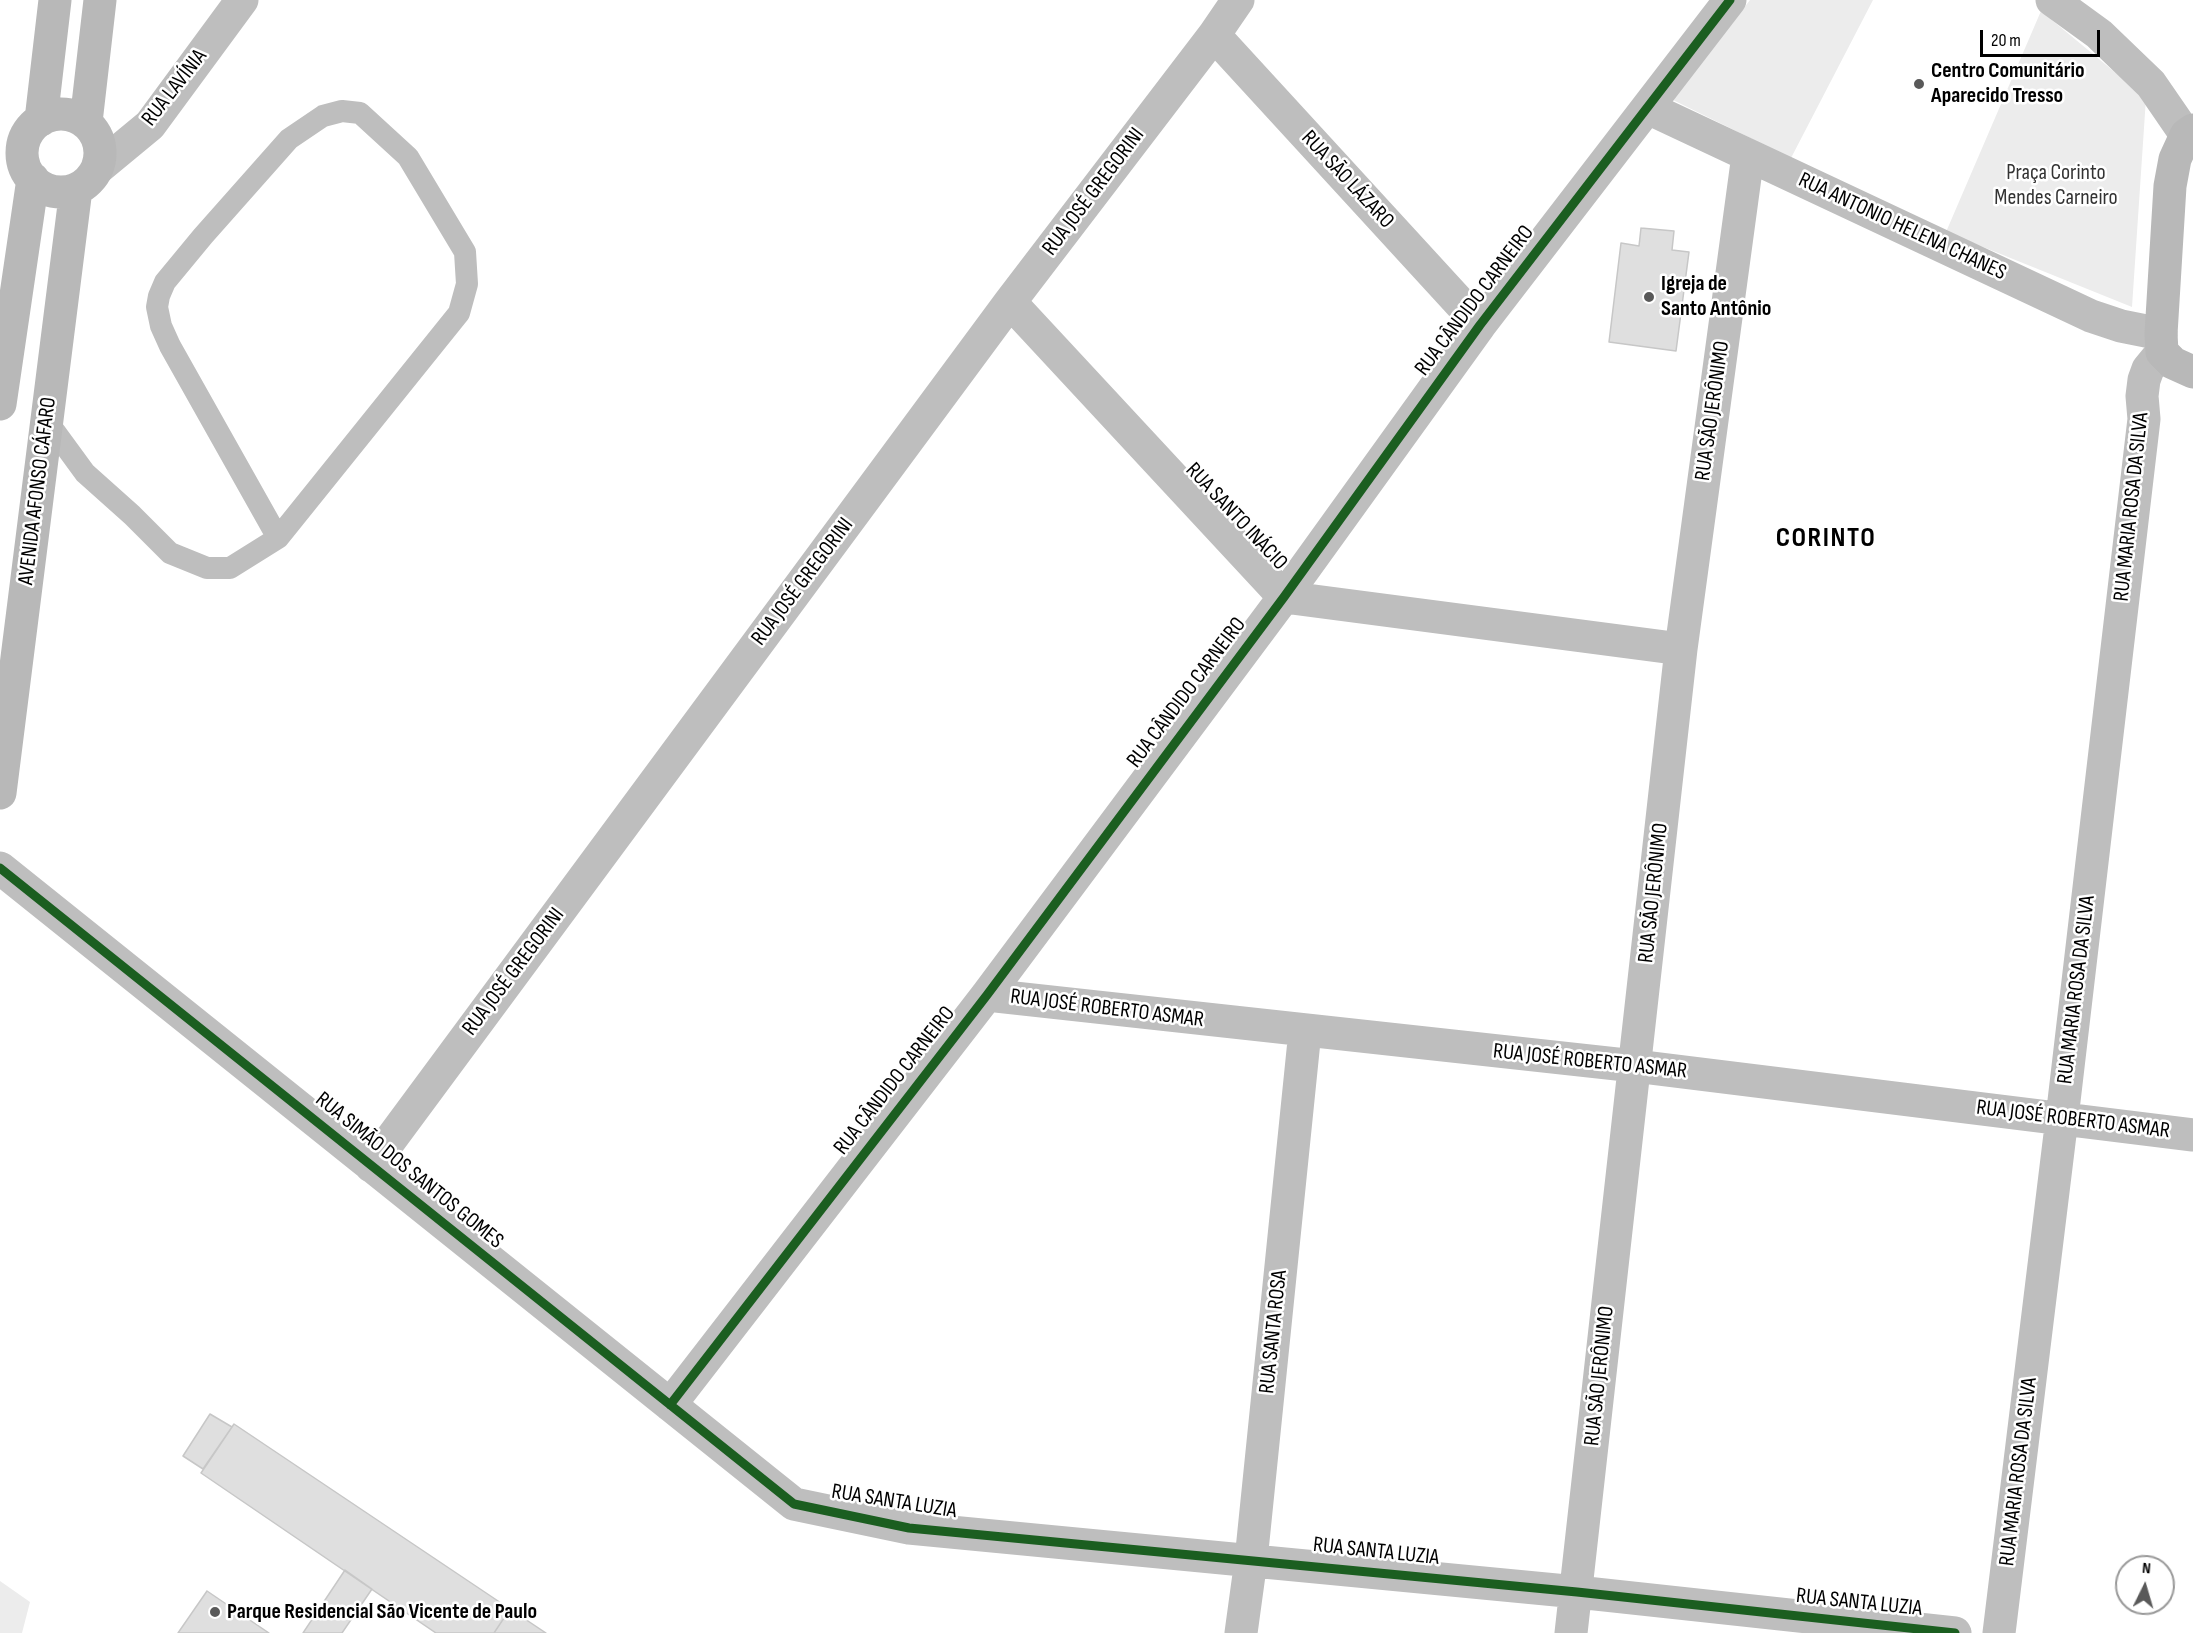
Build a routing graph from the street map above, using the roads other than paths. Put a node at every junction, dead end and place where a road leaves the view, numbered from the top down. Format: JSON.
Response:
{"nodes":[{"id":1,"x":55,"y":0,"type":"edge"},
{"id":2,"x":100,"y":0,"type":"edge"},
{"id":3,"x":242,"y":0,"type":"edge"},
{"id":4,"x":1238,"y":0,"type":"edge"},
{"id":5,"x":1730,"y":0,"type":"edge"},
{"id":6,"x":2052,"y":0,"type":"edge"},
{"id":7,"x":1214,"y":36,"type":"junction"},
{"id":8,"x":1648,"y":108,"type":"junction"},
{"id":9,"x":41,"y":120,"type":"junction"},
{"id":10,"x":86,"y":122,"type":"junction"},
{"id":11,"x":2190,"y":132,"type":"edge"},
{"id":12,"x":1748,"y":155,"type":"junction"},
{"id":13,"x":33,"y":179,"type":"junction"},
{"id":14,"x":87,"y":179,"type":"junction"},
{"id":15,"x":1010,"y":302,"type":"junction"},
{"id":16,"x":1480,"y":325,"type":"junction"},
{"id":17,"x":2172,"y":355,"type":"edge"},
{"id":18,"x":0,"y":404,"type":"edge"},
{"id":19,"x":46,"y":421,"type":"junction"},
{"id":20,"x":278,"y":538,"type":"junction"},
{"id":21,"x":1284,"y":597,"type":"junction"},
{"id":22,"x":1681,"y":649,"type":"junction"},
{"id":23,"x":5,"y":711,"type":"edge"},
{"id":24,"x":0,"y":793,"type":"edge"},
{"id":25,"x":0,"y":868,"type":"edge"},
{"id":26,"x":987,"y":995,"type":"junction"},
{"id":27,"x":1305,"y":1031,"type":"junction"},
{"id":28,"x":1635,"y":1066,"type":"junction"},
{"id":29,"x":2062,"y":1118,"type":"junction"},
{"id":30,"x":2193,"y":1135,"type":"edge"},
{"id":31,"x":371,"y":1166,"type":"junction"},
{"id":32,"x":670,"y":1405,"type":"junction"},
{"id":33,"x":794,"y":1504,"type":"joint"},
{"id":34,"x":1251,"y":1560,"type":"junction"},
{"id":35,"x":1577,"y":1592,"type":"junction"},
{"id":36,"x":1241,"y":1633,"type":"edge"},
{"id":37,"x":1571,"y":1633,"type":"edge"},
{"id":38,"x":1955,"y":1633,"type":"edge"},
{"id":39,"x":1999,"y":1633,"type":"edge"}],
"edges":[{"from":1,"to":9,"type":"main road"},
{"from":2,"to":10,"type":"main road"},
{"from":3,"to":14,"type":"street","name":"RUA LAVÍNIA"},
{"from":4,"to":7,"type":"street","name":"RUA JOSÉ GREGORINI"},
{"from":5,"to":8,"type":"street","name":"RUA CÂNDIDO CARNEIRO"},
{"from":6,"to":11,"type":"street"},
{"from":7,"to":15,"type":"street","name":"RUA JOSÉ GREGORINI"},
{"from":7,"to":16,"type":"street","name":"RUA SÃO LÁZARO"},
{"from":8,"to":12,"type":"street","name":"RUA ANTONIO HELENA CHANES"},
{"from":8,"to":16,"type":"street","name":"RUA CÂNDIDO CARNEIRO"},
{"from":9,"to":10,"type":"main road"},
{"from":9,"to":13,"type":"main road"},
{"from":10,"to":14,"type":"main road"},
{"from":11,"to":17,"type":"main road"},
{"from":12,"to":17,"type":"street","name":"RUA ANTONIO HELENA CHANES"},
{"from":12,"to":22,"type":"street","name":"RUA SÃO JERÔNIMO"},
{"from":13,"to":14,"type":"main road"},
{"from":13,"to":18,"type":"main road"},
{"from":14,"to":19,"type":"main road","name":"AVENIDA AFONSO CÁFARO"},
{"from":15,"to":21,"type":"street","name":"RUA SANTO INÁCIO"},
{"from":15,"to":31,"type":"street","name":"RUA JOSÉ GREGORINI"},
{"from":16,"to":21,"type":"street","name":"RUA CÂNDIDO CARNEIRO"},
{"from":17,"to":29,"type":"street","name":"RUA MARIA ROSA DA SILVA"},
{"from":19,"to":20,"type":"lane"},
{"from":19,"to":23,"type":"main road","name":"AVENIDA AFONSO CÁFARO"},
{"from":20,"to":20,"type":"lane"},
{"from":21,"to":22,"type":"street","name":"RUA SANTO INÁCIO"},
{"from":21,"to":26,"type":"street","name":"RUA CÂNDIDO CARNEIRO"},
{"from":22,"to":28,"type":"street","name":"RUA SÃO JERÔNIMO"},
{"from":23,"to":24,"type":"main road","name":"AVENIDA AFONSO CÁFARO"},
{"from":25,"to":31,"type":"street","name":"RUA SIMÃO DOS SANTOS GOMES"},
{"from":26,"to":27,"type":"street","name":"RUA JOSÉ ROBERTO ASMAR"},
{"from":26,"to":32,"type":"street","name":"RUA CÂNDIDO CARNEIRO"},
{"from":27,"to":28,"type":"street","name":"RUA JOSÉ ROBERTO ASMAR"},
{"from":27,"to":34,"type":"street","name":"RUA SANTA ROSA"},
{"from":28,"to":29,"type":"street","name":"RUA JOSÉ ROBERTO ASMAR"},
{"from":28,"to":35,"type":"street","name":"RUA SÃO JERÔNIMO"},
{"from":29,"to":30,"type":"street","name":"RUA JOSÉ ROBERTO ASMAR"},
{"from":29,"to":39,"type":"street","name":"RUA MARIA ROSA DA SILVA"},
{"from":31,"to":32,"type":"street","name":"RUA SIMÃO DOS SANTOS GOMES"},
{"from":32,"to":33,"type":"street","name":"RUA SIMÃO DOS SANTOS GOMES"},
{"from":33,"to":34,"type":"street","name":"RUA SANTA LUZIA"},
{"from":34,"to":35,"type":"street","name":"RUA SANTA LUZIA"},
{"from":34,"to":36,"type":"street","name":"RUA SANTA ROSA"},
{"from":35,"to":37,"type":"street","name":"RUA SÃO JERÔNIMO"},
{"from":35,"to":38,"type":"street","name":"RUA SANTA LUZIA"}]}
